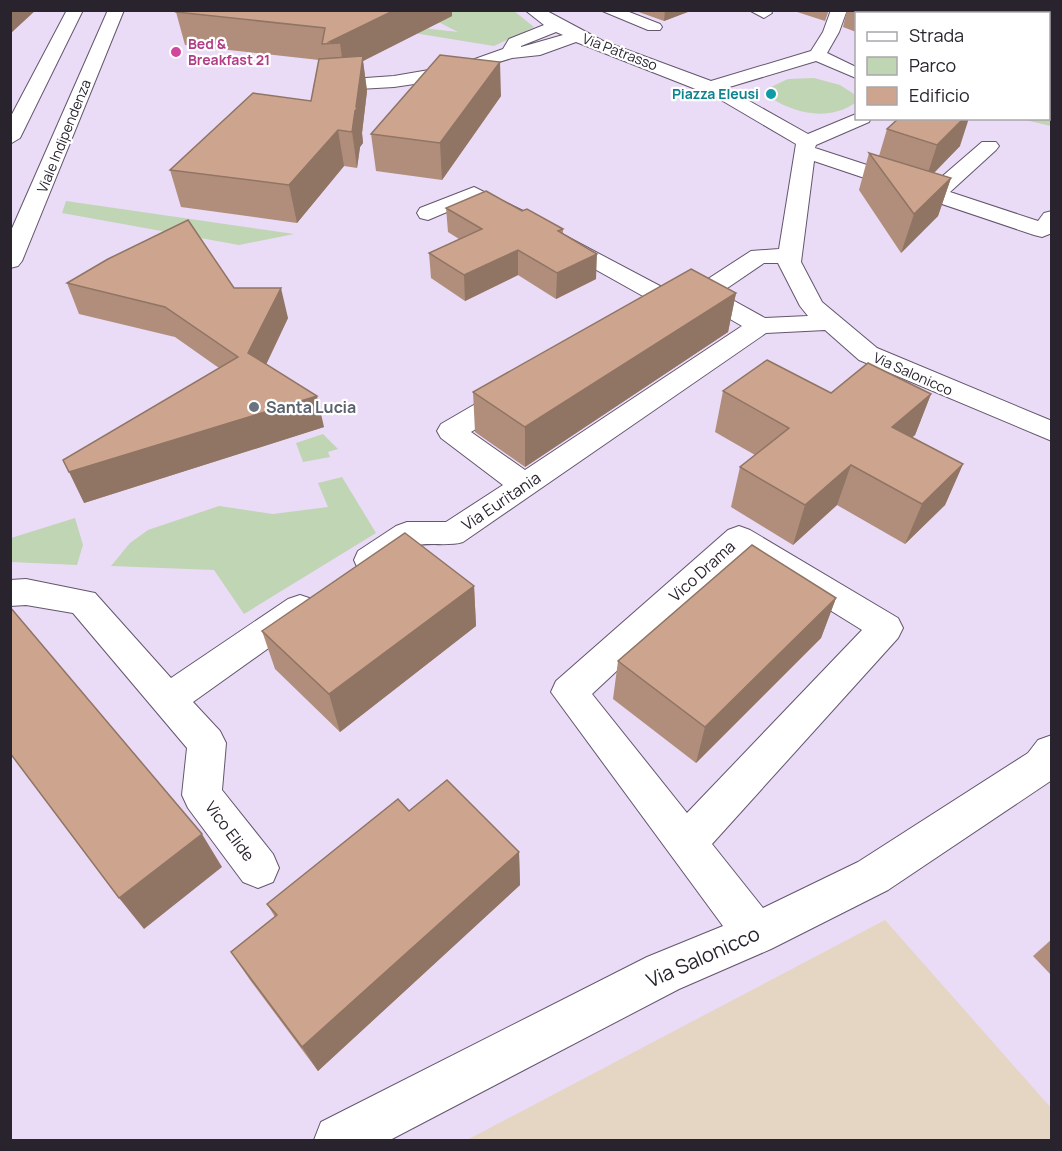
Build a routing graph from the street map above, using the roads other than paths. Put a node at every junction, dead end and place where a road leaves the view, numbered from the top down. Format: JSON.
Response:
{"nodes":[{"id":1,"x":75,"y":10,"type":"edge"},
{"id":2,"x":116,"y":10,"type":"edge"},
{"id":3,"x":533,"y":10,"type":"edge"},
{"id":4,"x":608,"y":10,"type":"edge"},
{"id":5,"x":839,"y":10,"type":"edge"},
{"id":6,"x":558,"y":25,"type":"junction"},
{"id":7,"x":654,"y":27,"type":"dead end"},
{"id":8,"x":576,"y":36,"type":"junction"},
{"id":9,"x":509,"y":52,"type":"junction"},
{"id":10,"x":817,"y":55,"type":"junction"},
{"id":11,"x":855,"y":74,"type":"edge"},
{"id":12,"x":323,"y":86,"type":"edge"},
{"id":13,"x":709,"y":87,"type":"junction"},
{"id":14,"x":858,"y":120,"type":"edge"},
{"id":15,"x":10,"y":138,"type":"edge"},
{"id":16,"x":805,"y":146,"type":"junction"},
{"id":17,"x":989,"y":146,"type":"dead end"},
{"id":18,"x":934,"y":195,"type":"junction"},
{"id":19,"x":428,"y":213,"type":"dead end"},
{"id":20,"x":1052,"y":218,"type":"edge"},
{"id":21,"x":18,"y":231,"type":"edge"},
{"id":22,"x":790,"y":256,"type":"junction"},
{"id":23,"x":10,"y":261,"type":"edge"},
{"id":24,"x":703,"y":293,"type":"junction"},
{"id":25,"x":668,"y":300,"type":"junction"},
{"id":26,"x":639,"y":318,"type":"edge"},
{"id":27,"x":830,"y":322,"type":"junction"},
{"id":28,"x":760,"y":326,"type":"junction"},
{"id":29,"x":530,"y":384,"type":"edge"},
{"id":30,"x":1052,"y":432,"type":"edge"},
{"id":31,"x":524,"y":485,"type":"junction"},
{"id":32,"x":350,"y":574,"type":"edge"},
{"id":33,"x":10,"y":593,"type":"edge"},
{"id":34,"x":321,"y":594,"type":"edge"},
{"id":35,"x":168,"y":700,"type":"junction"},
{"id":36,"x":1052,"y":752,"type":"edge"},
{"id":37,"x":686,"y":843,"type":"junction"},
{"id":38,"x":258,"y":868,"type":"dead end"},
{"id":39,"x":756,"y":934,"type":"junction"},
{"id":40,"x":339,"y":1140,"type":"edge"}],
"edges":[{"from":1,"to":15,"type":"street"},
{"from":2,"to":21,"type":"street","name":"Viale Indipendenza"},
{"from":3,"to":6,"type":"street","name":"Via Patrasso"},
{"from":4,"to":7,"type":"street"},
{"from":5,"to":10,"type":"street"},
{"from":6,"to":8,"type":"street","name":"Via Patrasso"},
{"from":6,"to":9,"type":"street"},
{"from":8,"to":9,"type":"street"},
{"from":8,"to":13,"type":"street","name":"Via Patrasso"},
{"from":9,"to":12,"type":"street"},
{"from":10,"to":11,"type":"street"},
{"from":10,"to":13,"type":"street"},
{"from":13,"to":16,"type":"street"},
{"from":14,"to":16,"type":"street"},
{"from":16,"to":18,"type":"street"},
{"from":16,"to":22,"type":"street","name":"Via Salonicco"},
{"from":17,"to":18,"type":"street"},
{"from":18,"to":20,"type":"street"},
{"from":19,"to":25,"type":"street"},
{"from":21,"to":23,"type":"street","name":"Viale Indipendenza"},
{"from":22,"to":24,"type":"street"},
{"from":22,"to":27,"type":"street","name":"Via Salonicco"},
{"from":24,"to":25,"type":"street"},
{"from":24,"to":28,"type":"street"},
{"from":25,"to":26,"type":"street"},
{"from":27,"to":28,"type":"street"},
{"from":27,"to":30,"type":"street","name":"Via Salonicco"},
{"from":28,"to":31,"type":"street","name":"Via Euritania"},
{"from":29,"to":31,"type":"street"},
{"from":31,"to":32,"type":"street","name":"Via Euritania"},
{"from":33,"to":35,"type":"street"},
{"from":34,"to":35,"type":"street"},
{"from":35,"to":38,"type":"street","name":"Vico Elide"},
{"from":36,"to":39,"type":"street","name":"Via Salonicco"},
{"from":37,"to":37,"type":"street","name":"Vico Drama"},
{"from":37,"to":39,"type":"street","name":"Vico Drama"},
{"from":39,"to":40,"type":"street","name":"Via Salonicco"}]}
